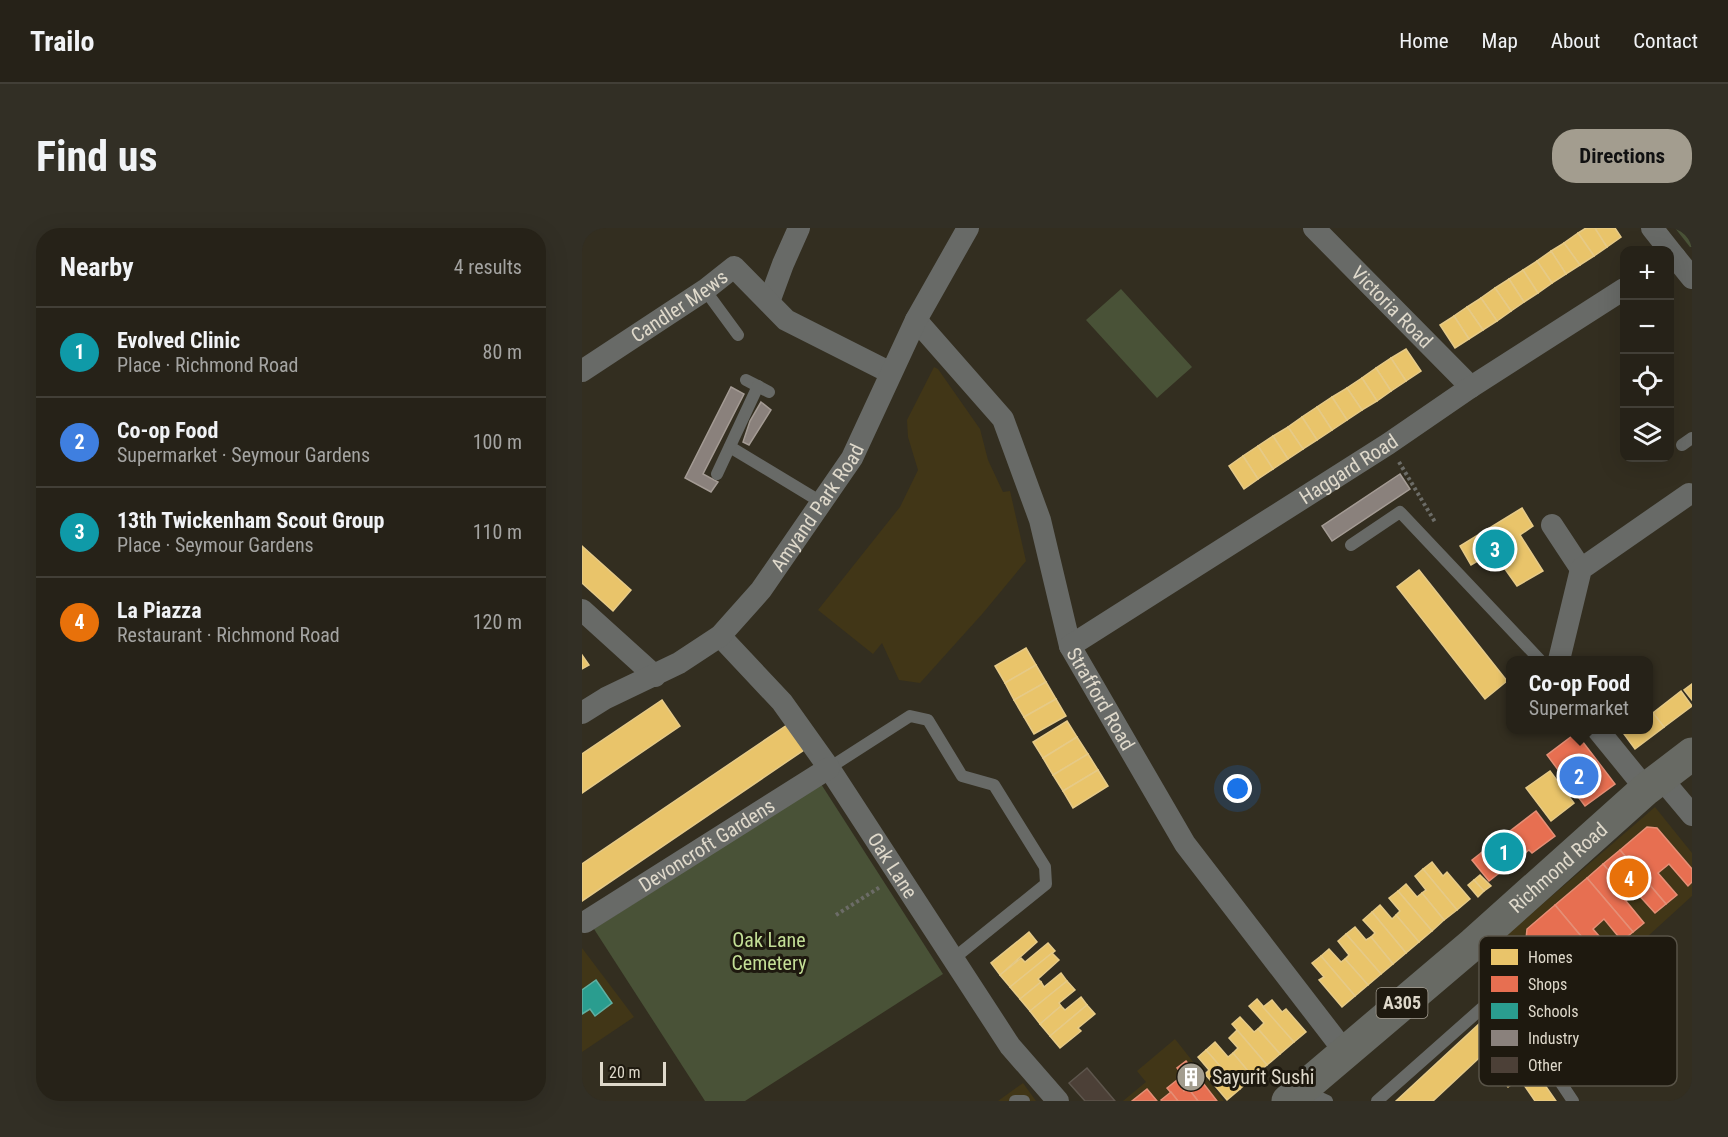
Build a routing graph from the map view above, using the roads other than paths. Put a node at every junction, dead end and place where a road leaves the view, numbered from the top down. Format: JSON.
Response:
{"nodes":[{"id":1,"x":799,"y":228,"type":"edge"},
{"id":2,"x":968,"y":228,"type":"edge"},
{"id":3,"x":1314,"y":228,"type":"edge"},
{"id":4,"x":1652,"y":228,"type":"edge"},
{"id":5,"x":1681,"y":263,"type":"edge"},
{"id":6,"x":705,"y":291,"type":"junction"},
{"id":7,"x":1620,"y":292,"type":"edge"},
{"id":8,"x":769,"y":302,"type":"junction"},
{"id":9,"x":916,"y":320,"type":"junction"},
{"id":10,"x":738,"y":335,"type":"dead end"},
{"id":11,"x":582,"y":371,"type":"edge"},
{"id":12,"x":891,"y":373,"type":"junction"},
{"id":13,"x":746,"y":380,"type":"dead end"},
{"id":14,"x":1471,"y":387,"type":"junction"},
{"id":15,"x":730,"y":447,"type":"junction"},
{"id":16,"x":717,"y":474,"type":"dead end"},
{"id":17,"x":1689,"y":494,"type":"dead end"},
{"id":18,"x":821,"y":502,"type":"junction"},
{"id":19,"x":1551,"y":525,"type":"dead end"},
{"id":20,"x":1351,"y":545,"type":"dead end"},
{"id":21,"x":1581,"y":569,"type":"junction"},
{"id":22,"x":582,"y":610,"type":"edge"},
{"id":23,"x":720,"y":636,"type":"junction"},
{"id":24,"x":1070,"y":646,"type":"junction"},
{"id":25,"x":1536,"y":656,"type":"edge"},
{"id":26,"x":1560,"y":656,"type":"edge"},
{"id":27,"x":655,"y":676,"type":"junction"},
{"id":28,"x":582,"y":713,"type":"edge"},
{"id":29,"x":1603,"y":734,"type":"edge"},
{"id":30,"x":1692,"y":754,"type":"edge"},
{"id":31,"x":829,"y":768,"type":"junction"},
{"id":32,"x":1654,"y":784,"type":"junction"},
{"id":33,"x":1692,"y":815,"type":"edge"},
{"id":34,"x":585,"y":922,"type":"dead end"},
{"id":35,"x":1482,"y":936,"type":"edge"},
{"id":36,"x":1479,"y":939,"type":"edge"},
{"id":37,"x":1473,"y":944,"type":"junction"},
{"id":38,"x":1479,"y":951,"type":"edge"},
{"id":39,"x":953,"y":959,"type":"junction"},
{"id":40,"x":1479,"y":1011,"type":"edge"},
{"id":41,"x":1345,"y":1052,"type":"junction"},
{"id":42,"x":1563,"y":1086,"type":"edge"},
{"id":43,"x":1307,"y":1098,"type":"edge"},
{"id":44,"x":1015,"y":1101,"type":"edge"},
{"id":45,"x":1024,"y":1101,"type":"edge"},
{"id":46,"x":1058,"y":1101,"type":"edge"},
{"id":47,"x":1377,"y":1101,"type":"edge"},
{"id":48,"x":1573,"y":1101,"type":"edge"}],
"edges":[{"from":1,"to":8,"type":"street"},
{"from":2,"to":9,"type":"street","name":"Amyand Park Road"},
{"from":3,"to":14,"type":"street","name":"Victoria Road"},
{"from":4,"to":5,"type":"street"},
{"from":6,"to":8,"type":"street","name":"Candler Mews"},
{"from":6,"to":10,"type":"lane"},
{"from":6,"to":11,"type":"street","name":"Candler Mews"},
{"from":7,"to":14,"type":"street","name":"Haggard Road"},
{"from":8,"to":12,"type":"street","name":"Candler Mews"},
{"from":9,"to":12,"type":"street","name":"Amyand Park Road"},
{"from":9,"to":24,"type":"street","name":"Strafford Road"},
{"from":12,"to":18,"type":"street","name":"Amyand Park Road"},
{"from":13,"to":15,"type":"lane"},
{"from":14,"to":24,"type":"street","name":"Haggard Road"},
{"from":15,"to":16,"type":"lane"},
{"from":15,"to":18,"type":"lane"},
{"from":17,"to":21,"type":"street"},
{"from":18,"to":23,"type":"street","name":"Amyand Park Road"},
{"from":19,"to":21,"type":"street"},
{"from":20,"to":25,"type":"lane"},
{"from":21,"to":26,"type":"street"},
{"from":22,"to":27,"type":"street"},
{"from":23,"to":27,"type":"street","name":"Amyand Park Road"},
{"from":23,"to":31,"type":"street","name":"Oak Lane"},
{"from":24,"to":41,"type":"street","name":"Strafford Road"},
{"from":27,"to":28,"type":"street","name":"Amyand Park Road"},
{"from":29,"to":32,"type":"street"},
{"from":30,"to":32,"type":"main road","name":"Richmond Road","number":"A305"},
{"from":31,"to":34,"type":"street","name":"Devoncroft Gardens"},
{"from":31,"to":39,"type":"street","name":"Oak Lane"},
{"from":31,"to":39,"type":"lane"},
{"from":32,"to":33,"type":"street"},
{"from":32,"to":35,"type":"main road","name":"Richmond Road","number":"A305"},
{"from":36,"to":37,"type":"main road","name":"Richmond Road","number":"A305"},
{"from":37,"to":38,"type":"lane"},
{"from":37,"to":41,"type":"main road","name":"Richmond Road","number":"A305"},
{"from":39,"to":46,"type":"street","name":"Oak Lane"},
{"from":40,"to":47,"type":"lane"},
{"from":41,"to":43,"type":"main road","name":"Richmond Road","number":"A305"},
{"from":42,"to":48,"type":"lane"},
{"from":44,"to":45,"type":"lane"}]}
